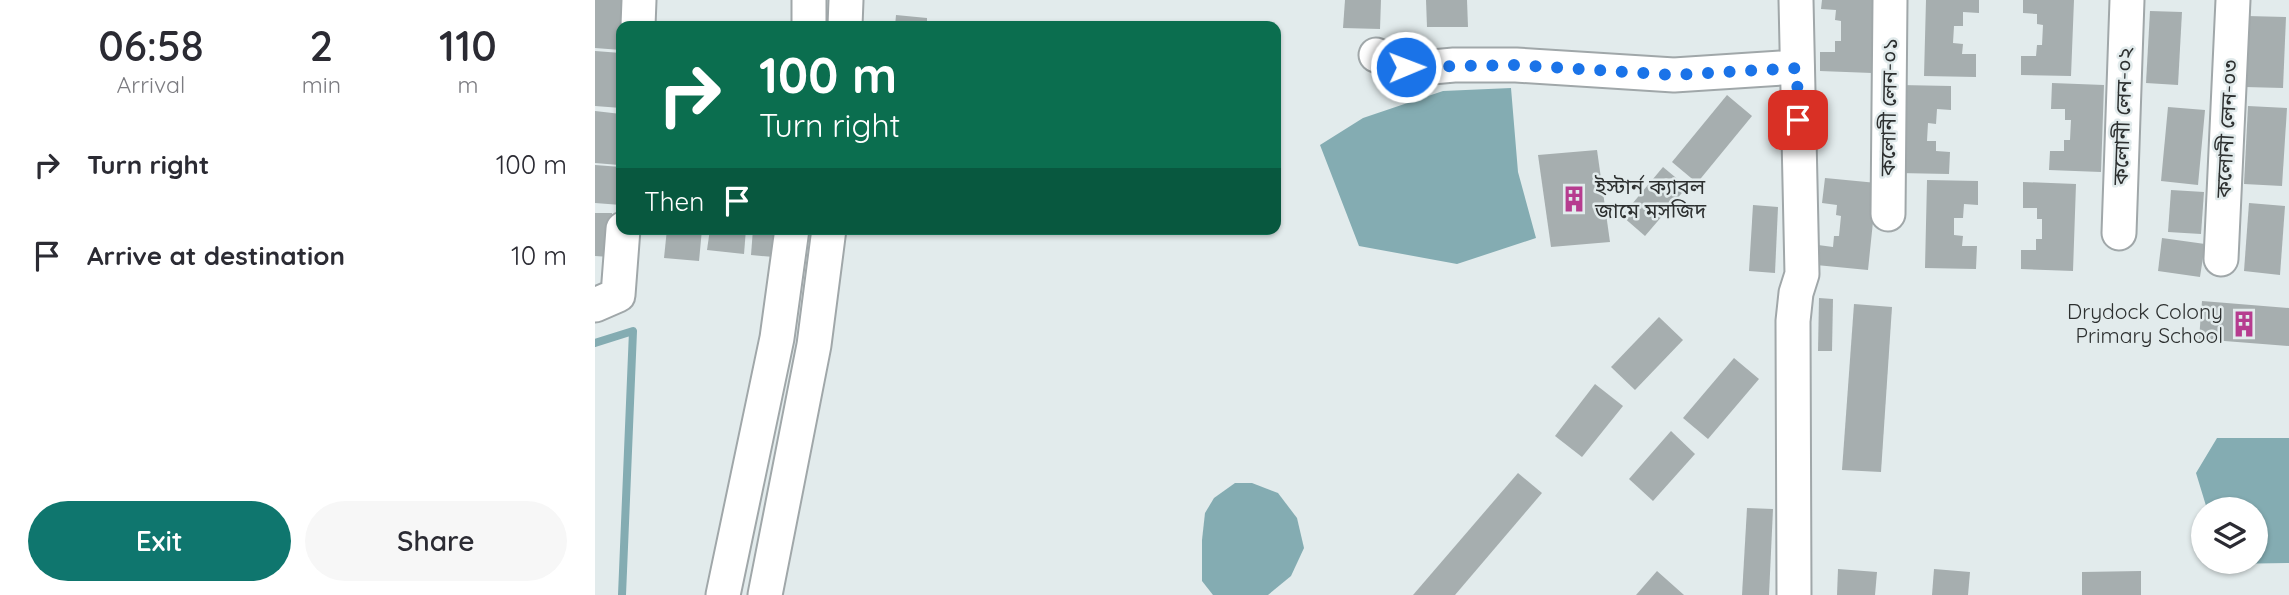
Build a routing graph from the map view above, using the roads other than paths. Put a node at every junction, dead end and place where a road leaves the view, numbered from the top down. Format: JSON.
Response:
{"nodes":[{"id":1,"x":639,"y":0,"type":"edge"},
{"id":2,"x":809,"y":0,"type":"edge"},
{"id":3,"x":846,"y":0,"type":"edge"},
{"id":4,"x":1796,"y":0,"type":"edge"},
{"id":5,"x":1890,"y":0,"type":"edge"},
{"id":6,"x":2127,"y":0,"type":"edge"},
{"id":7,"x":2233,"y":0,"type":"edge"},
{"id":8,"x":638,"y":21,"type":"edge"},
{"id":9,"x":809,"y":21,"type":"edge"},
{"id":10,"x":845,"y":21,"type":"edge"},
{"id":11,"x":1376,"y":55,"type":"dead end"},
{"id":12,"x":1797,"y":68,"type":"junction"},
{"id":13,"x":1888,"y":214,"type":"dead end"},
{"id":14,"x":2119,"y":233,"type":"dead end"},
{"id":15,"x":623,"y":235,"type":"edge"},
{"id":16,"x":791,"y":235,"type":"edge"},
{"id":17,"x":828,"y":235,"type":"edge"},
{"id":18,"x":2221,"y":259,"type":"dead end"},
{"id":19,"x":595,"y":305,"type":"edge"},
{"id":20,"x":723,"y":595,"type":"edge"},
{"id":21,"x":765,"y":595,"type":"edge"},
{"id":22,"x":1794,"y":595,"type":"edge"}],
"edges":[{"from":1,"to":8,"type":"street"},
{"from":2,"to":9,"type":"street"},
{"from":3,"to":10,"type":"street"},
{"from":4,"to":12,"type":"street"},
{"from":5,"to":13,"type":"street","name":"কলোনী লেন-০১"},
{"from":6,"to":14,"type":"street","name":"কলোনী লেন-০২"},
{"from":7,"to":18,"type":"street","name":"কলোনী লেন-০৩"},
{"from":11,"to":12,"type":"street"},
{"from":12,"to":22,"type":"street"},
{"from":15,"to":19,"type":"street"},
{"from":16,"to":20,"type":"street"},
{"from":17,"to":21,"type":"street"}]}
